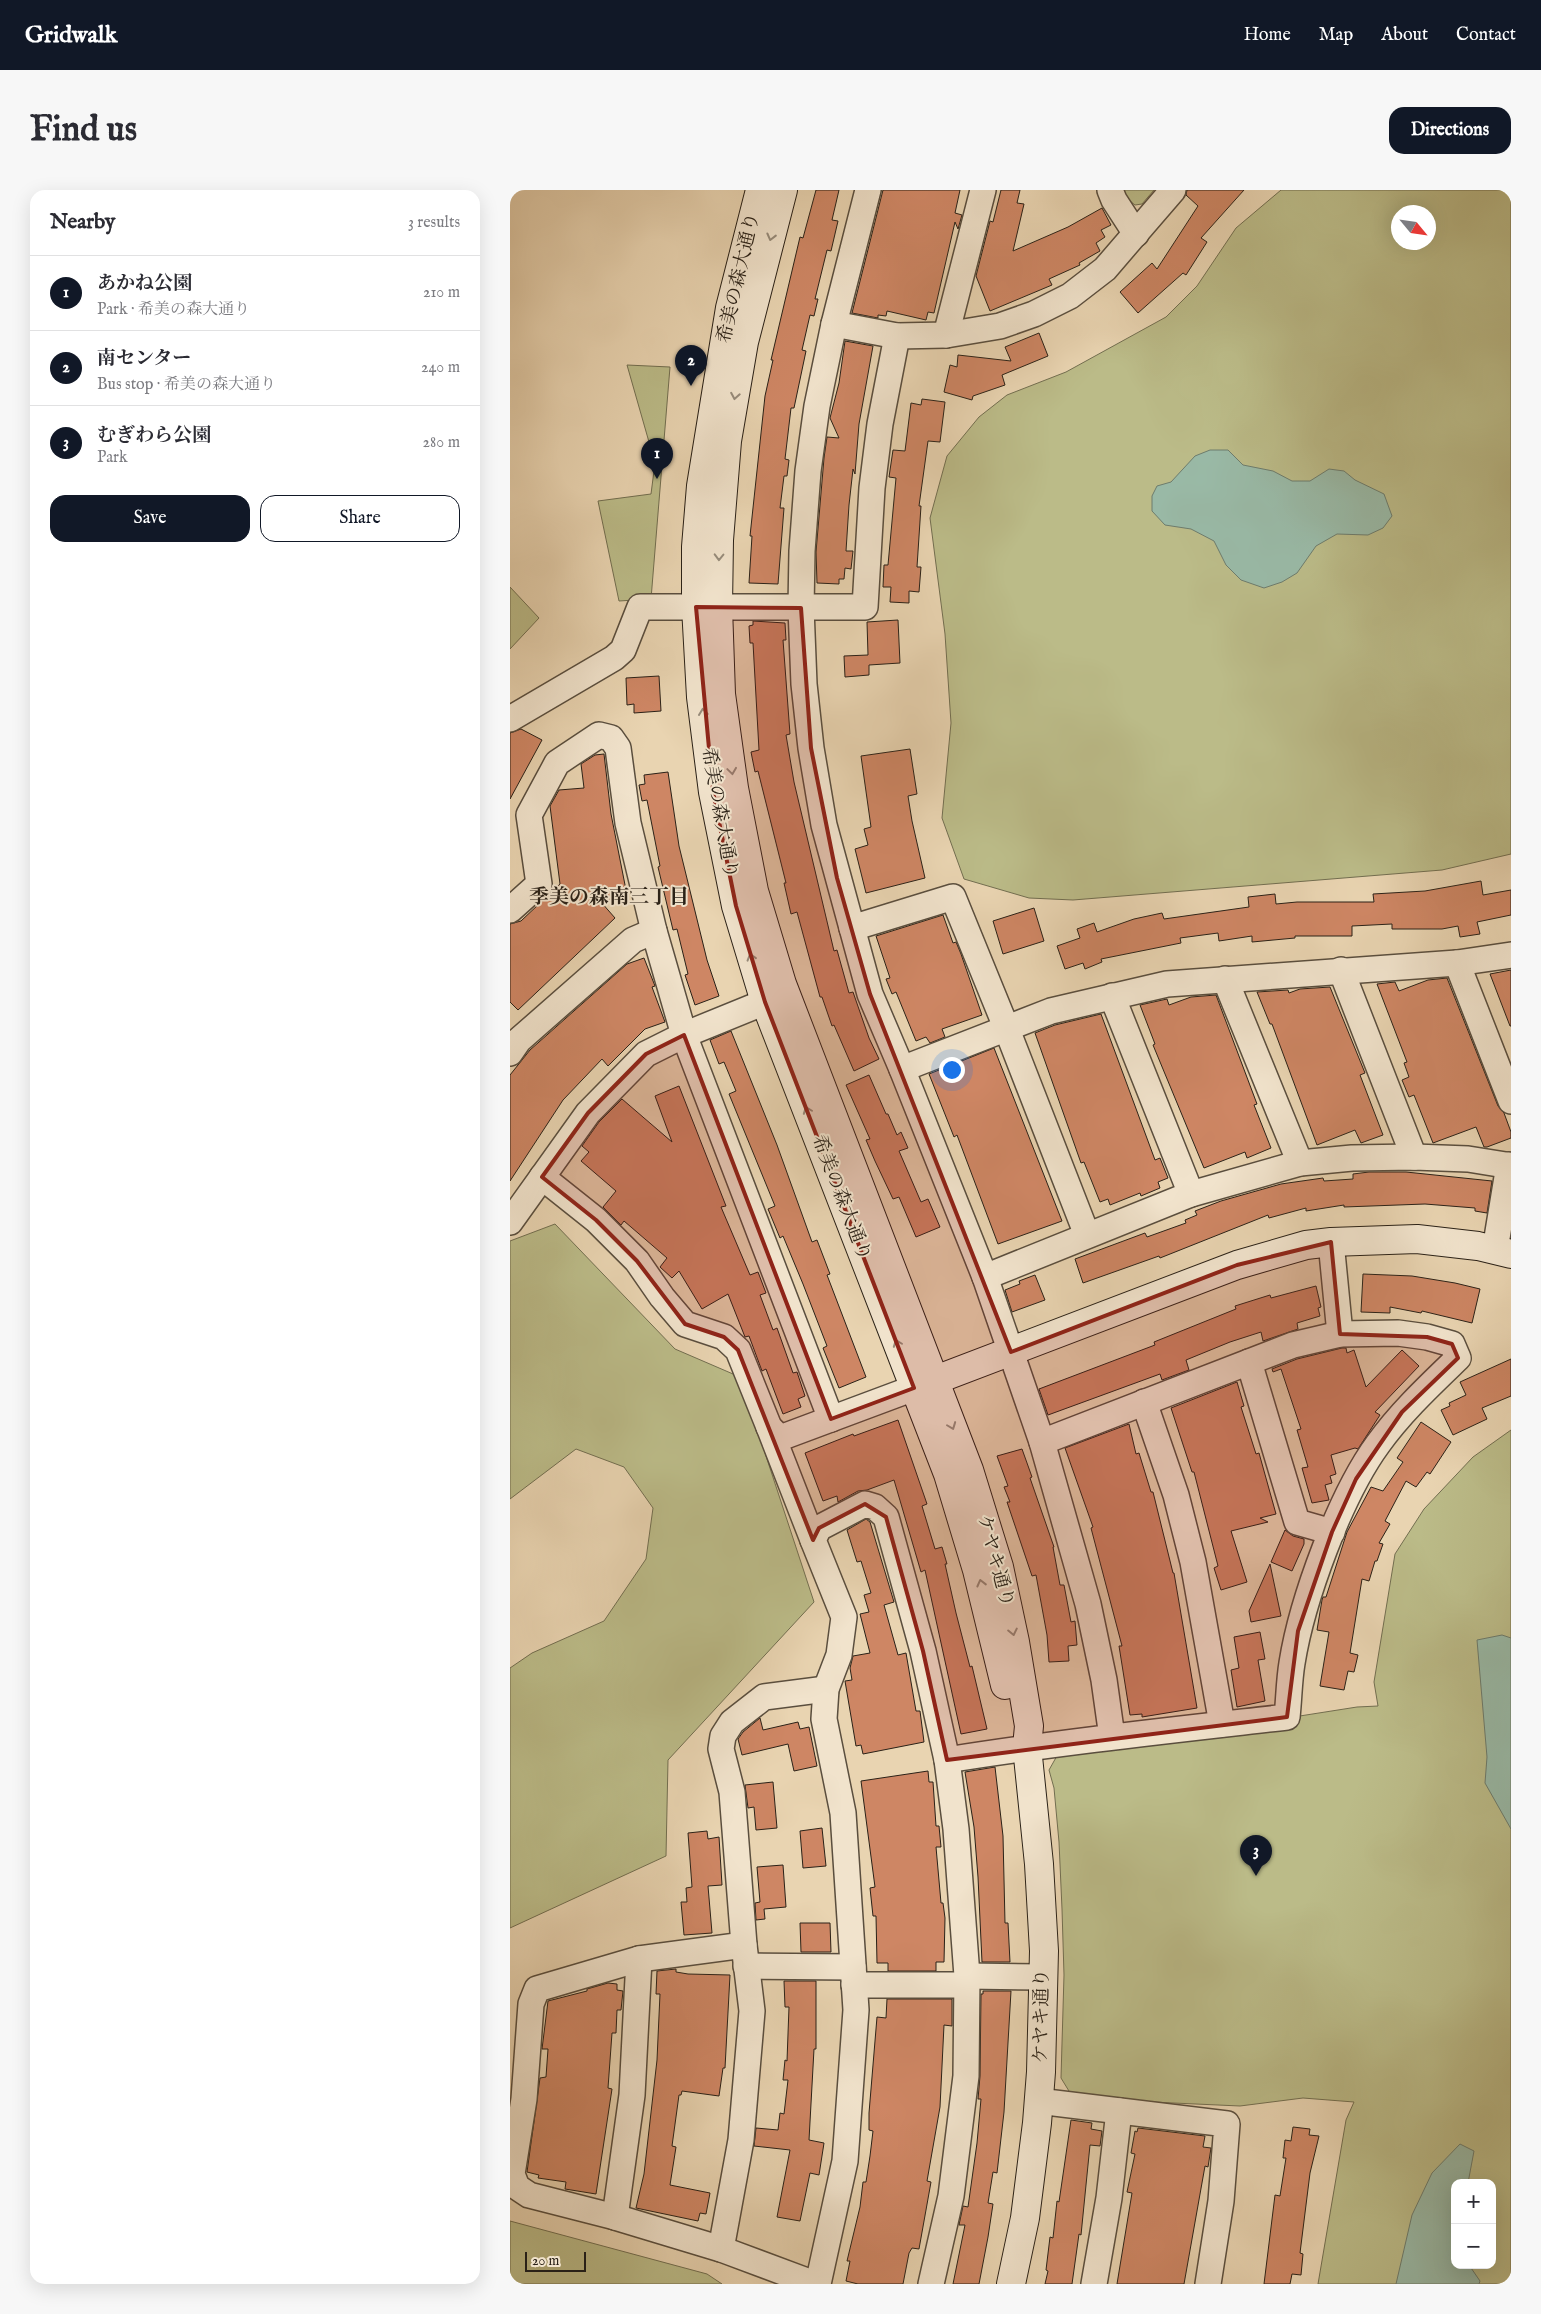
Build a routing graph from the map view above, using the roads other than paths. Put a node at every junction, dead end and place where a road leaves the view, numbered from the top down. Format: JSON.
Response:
{"nodes":[{"id":1,"x":760,"y":190,"type":"edge"},
{"id":2,"x":783,"y":190,"type":"edge"},
{"id":3,"x":868,"y":190,"type":"edge"},
{"id":4,"x":983,"y":190,"type":"edge"},
{"id":5,"x":1110,"y":190,"type":"edge"},
{"id":6,"x":1173,"y":190,"type":"edge"},
{"id":7,"x":1136,"y":234,"type":"junction"},
{"id":8,"x":834,"y":324,"type":"junction"},
{"id":9,"x":946,"y":335,"type":"junction"},
{"id":10,"x":897,"y":336,"type":"junction"},
{"id":11,"x":707,"y":607,"type":"junction"},
{"id":12,"x":801,"y":608,"type":"junction"},
{"id":13,"x":510,"y":719,"type":"edge"},
{"id":14,"x":510,"y":910,"type":"edge"},
{"id":15,"x":852,"y":928,"type":"junction"},
{"id":16,"x":654,"y":931,"type":"junction"},
{"id":17,"x":1511,"y":955,"type":"edge"},
{"id":18,"x":1457,"y":963,"type":"junction"},
{"id":19,"x":1341,"y":970,"type":"junction"},
{"id":20,"x":1225,"y":979,"type":"junction"},
{"id":21,"x":1112,"y":996,"type":"junction"},
{"id":22,"x":765,"y":1002,"type":"junction"},
{"id":23,"x":1006,"y":1027,"type":"junction"},
{"id":24,"x":684,"y":1035,"type":"junction"},
{"id":25,"x":510,"y":1053,"type":"edge"},
{"id":26,"x":902,"y":1069,"type":"junction"},
{"id":27,"x":1511,"y":1101,"type":"edge"},
{"id":28,"x":1414,"y":1157,"type":"junction"},
{"id":29,"x":1300,"y":1164,"type":"junction"},
{"id":30,"x":1510,"y":1166,"type":"edge"},
{"id":31,"x":542,"y":1177,"type":"junction"},
{"id":32,"x":1191,"y":1194,"type":"junction"},
{"id":33,"x":510,"y":1222,"type":"edge"},
{"id":34,"x":1087,"y":1235,"type":"junction"},
{"id":35,"x":1331,"y":1242,"type":"junction"},
{"id":36,"x":1503,"y":1252,"type":"edge"},
{"id":37,"x":984,"y":1277,"type":"junction"},
{"id":38,"x":1340,"y":1334,"type":"junction"},
{"id":39,"x":1011,"y":1352,"type":"junction"},
{"id":40,"x":1249,"y":1362,"type":"junction"},
{"id":41,"x":924,"y":1384,"type":"junction"},
{"id":42,"x":1144,"y":1402,"type":"junction"},
{"id":43,"x":831,"y":1419,"type":"junction"},
{"id":44,"x":769,"y":1427,"type":"junction"},
{"id":45,"x":1042,"y":1442,"type":"junction"},
{"id":46,"x":1332,"y":1532,"type":"junction"},
{"id":47,"x":812,"y":1540,"type":"junction"},
{"id":48,"x":826,"y":1689,"type":"junction"},
{"id":49,"x":1222,"y":1724,"type":"junction"},
{"id":50,"x":1112,"y":1737,"type":"junction"},
{"id":51,"x":1028,"y":1747,"type":"junction"},
{"id":52,"x":947,"y":1760,"type":"junction"},
{"id":53,"x":745,"y":1956,"type":"junction"},
{"id":54,"x":639,"y":1959,"type":"junction"},
{"id":55,"x":854,"y":1976,"type":"junction"},
{"id":56,"x":1043,"y":1977,"type":"junction"},
{"id":57,"x":967,"y":1981,"type":"junction"},
{"id":58,"x":1038,"y":2101,"type":"junction"},
{"id":59,"x":1118,"y":2111,"type":"junction"},
{"id":60,"x":615,"y":2217,"type":"junction"},
{"id":61,"x":721,"y":2249,"type":"junction"},
{"id":62,"x":765,"y":2275,"type":"edge"},
{"id":63,"x":816,"y":2284,"type":"edge"},
{"id":64,"x":931,"y":2284,"type":"edge"},
{"id":65,"x":1011,"y":2284,"type":"edge"},
{"id":66,"x":1094,"y":2284,"type":"edge"},
{"id":67,"x":1208,"y":2284,"type":"edge"}],
"edges":[{"from":1,"to":11,"type":"street","name":"希美の森大通り"},
{"from":2,"to":11,"type":"street","name":"希美の森大通り","one_way":true},
{"from":3,"to":8,"type":"street"},
{"from":4,"to":9,"type":"street"},
{"from":5,"to":7,"type":"street"},
{"from":6,"to":7,"type":"street"},
{"from":7,"to":9,"type":"street"},
{"from":8,"to":10,"type":"street"},
{"from":8,"to":12,"type":"street"},
{"from":9,"to":10,"type":"street"},
{"from":10,"to":12,"type":"street"},
{"from":11,"to":12,"type":"street"},
{"from":11,"to":13,"type":"street"},
{"from":22,"to":11,"type":"street","name":"希美の森大通り","one_way":true},
{"from":11,"to":41,"type":"street","name":"希美の森大通り","one_way":true},
{"from":12,"to":15,"type":"street"},
{"from":14,"to":16,"type":"street"},
{"from":15,"to":23,"type":"street"},
{"from":15,"to":26,"type":"street"},
{"from":16,"to":24,"type":"street"},
{"from":16,"to":25,"type":"street"},
{"from":17,"to":18,"type":"street"},
{"from":18,"to":19,"type":"street"},
{"from":18,"to":27,"type":"street"},
{"from":19,"to":20,"type":"street"},
{"from":19,"to":28,"type":"street"},
{"from":20,"to":21,"type":"street"},
{"from":20,"to":29,"type":"street"},
{"from":21,"to":23,"type":"street"},
{"from":21,"to":32,"type":"street"},
{"from":22,"to":24,"type":"street"},
{"from":41,"to":22,"type":"street","name":"希美の森大通り","one_way":true},
{"from":23,"to":26,"type":"street"},
{"from":23,"to":34,"type":"street"},
{"from":24,"to":31,"type":"street"},
{"from":24,"to":43,"type":"street"},
{"from":26,"to":37,"type":"street"},
{"from":28,"to":29,"type":"street"},
{"from":28,"to":30,"type":"street"},
{"from":29,"to":32,"type":"street"},
{"from":30,"to":36,"type":"street"},
{"from":31,"to":33,"type":"street"},
{"from":31,"to":44,"type":"street"},
{"from":32,"to":34,"type":"street"},
{"from":34,"to":37,"type":"street"},
{"from":35,"to":36,"type":"street"},
{"from":35,"to":38,"type":"street"},
{"from":35,"to":39,"type":"street"},
{"from":37,"to":39,"type":"street"},
{"from":38,"to":40,"type":"street"},
{"from":38,"to":46,"type":"street"},
{"from":39,"to":41,"type":"street"},
{"from":39,"to":45,"type":"street"},
{"from":40,"to":42,"type":"street"},
{"from":40,"to":46,"type":"street"},
{"from":41,"to":43,"type":"street"},
{"from":41,"to":51,"type":"street","name":"ケヤキ通り"},
{"from":42,"to":45,"type":"street"},
{"from":42,"to":49,"type":"street"},
{"from":43,"to":44,"type":"street"},
{"from":44,"to":47,"type":"street"},
{"from":45,"to":50,"type":"street"},
{"from":46,"to":49,"type":"street"},
{"from":47,"to":48,"type":"street"},
{"from":47,"to":52,"type":"street"},
{"from":48,"to":53,"type":"street"},
{"from":48,"to":55,"type":"street"},
{"from":49,"to":50,"type":"street"},
{"from":50,"to":51,"type":"street"},
{"from":51,"to":52,"type":"street"},
{"from":51,"to":56,"type":"street","name":"ケヤキ通り"},
{"from":52,"to":57,"type":"street"},
{"from":53,"to":54,"type":"street"},
{"from":53,"to":55,"type":"street"},
{"from":53,"to":61,"type":"street"},
{"from":54,"to":60,"type":"street"},
{"from":54,"to":60,"type":"street"},
{"from":55,"to":57,"type":"street"},
{"from":55,"to":63,"type":"street"},
{"from":56,"to":57,"type":"street"},
{"from":56,"to":58,"type":"street","name":"ケヤキ通り"},
{"from":57,"to":64,"type":"street"},
{"from":58,"to":59,"type":"street"},
{"from":58,"to":65,"type":"street","name":"ケヤキ通り"},
{"from":59,"to":66,"type":"street"},
{"from":59,"to":67,"type":"street"},
{"from":60,"to":61,"type":"street"},
{"from":61,"to":62,"type":"street"},
{"from":62,"to":63,"type":"street"}]}
